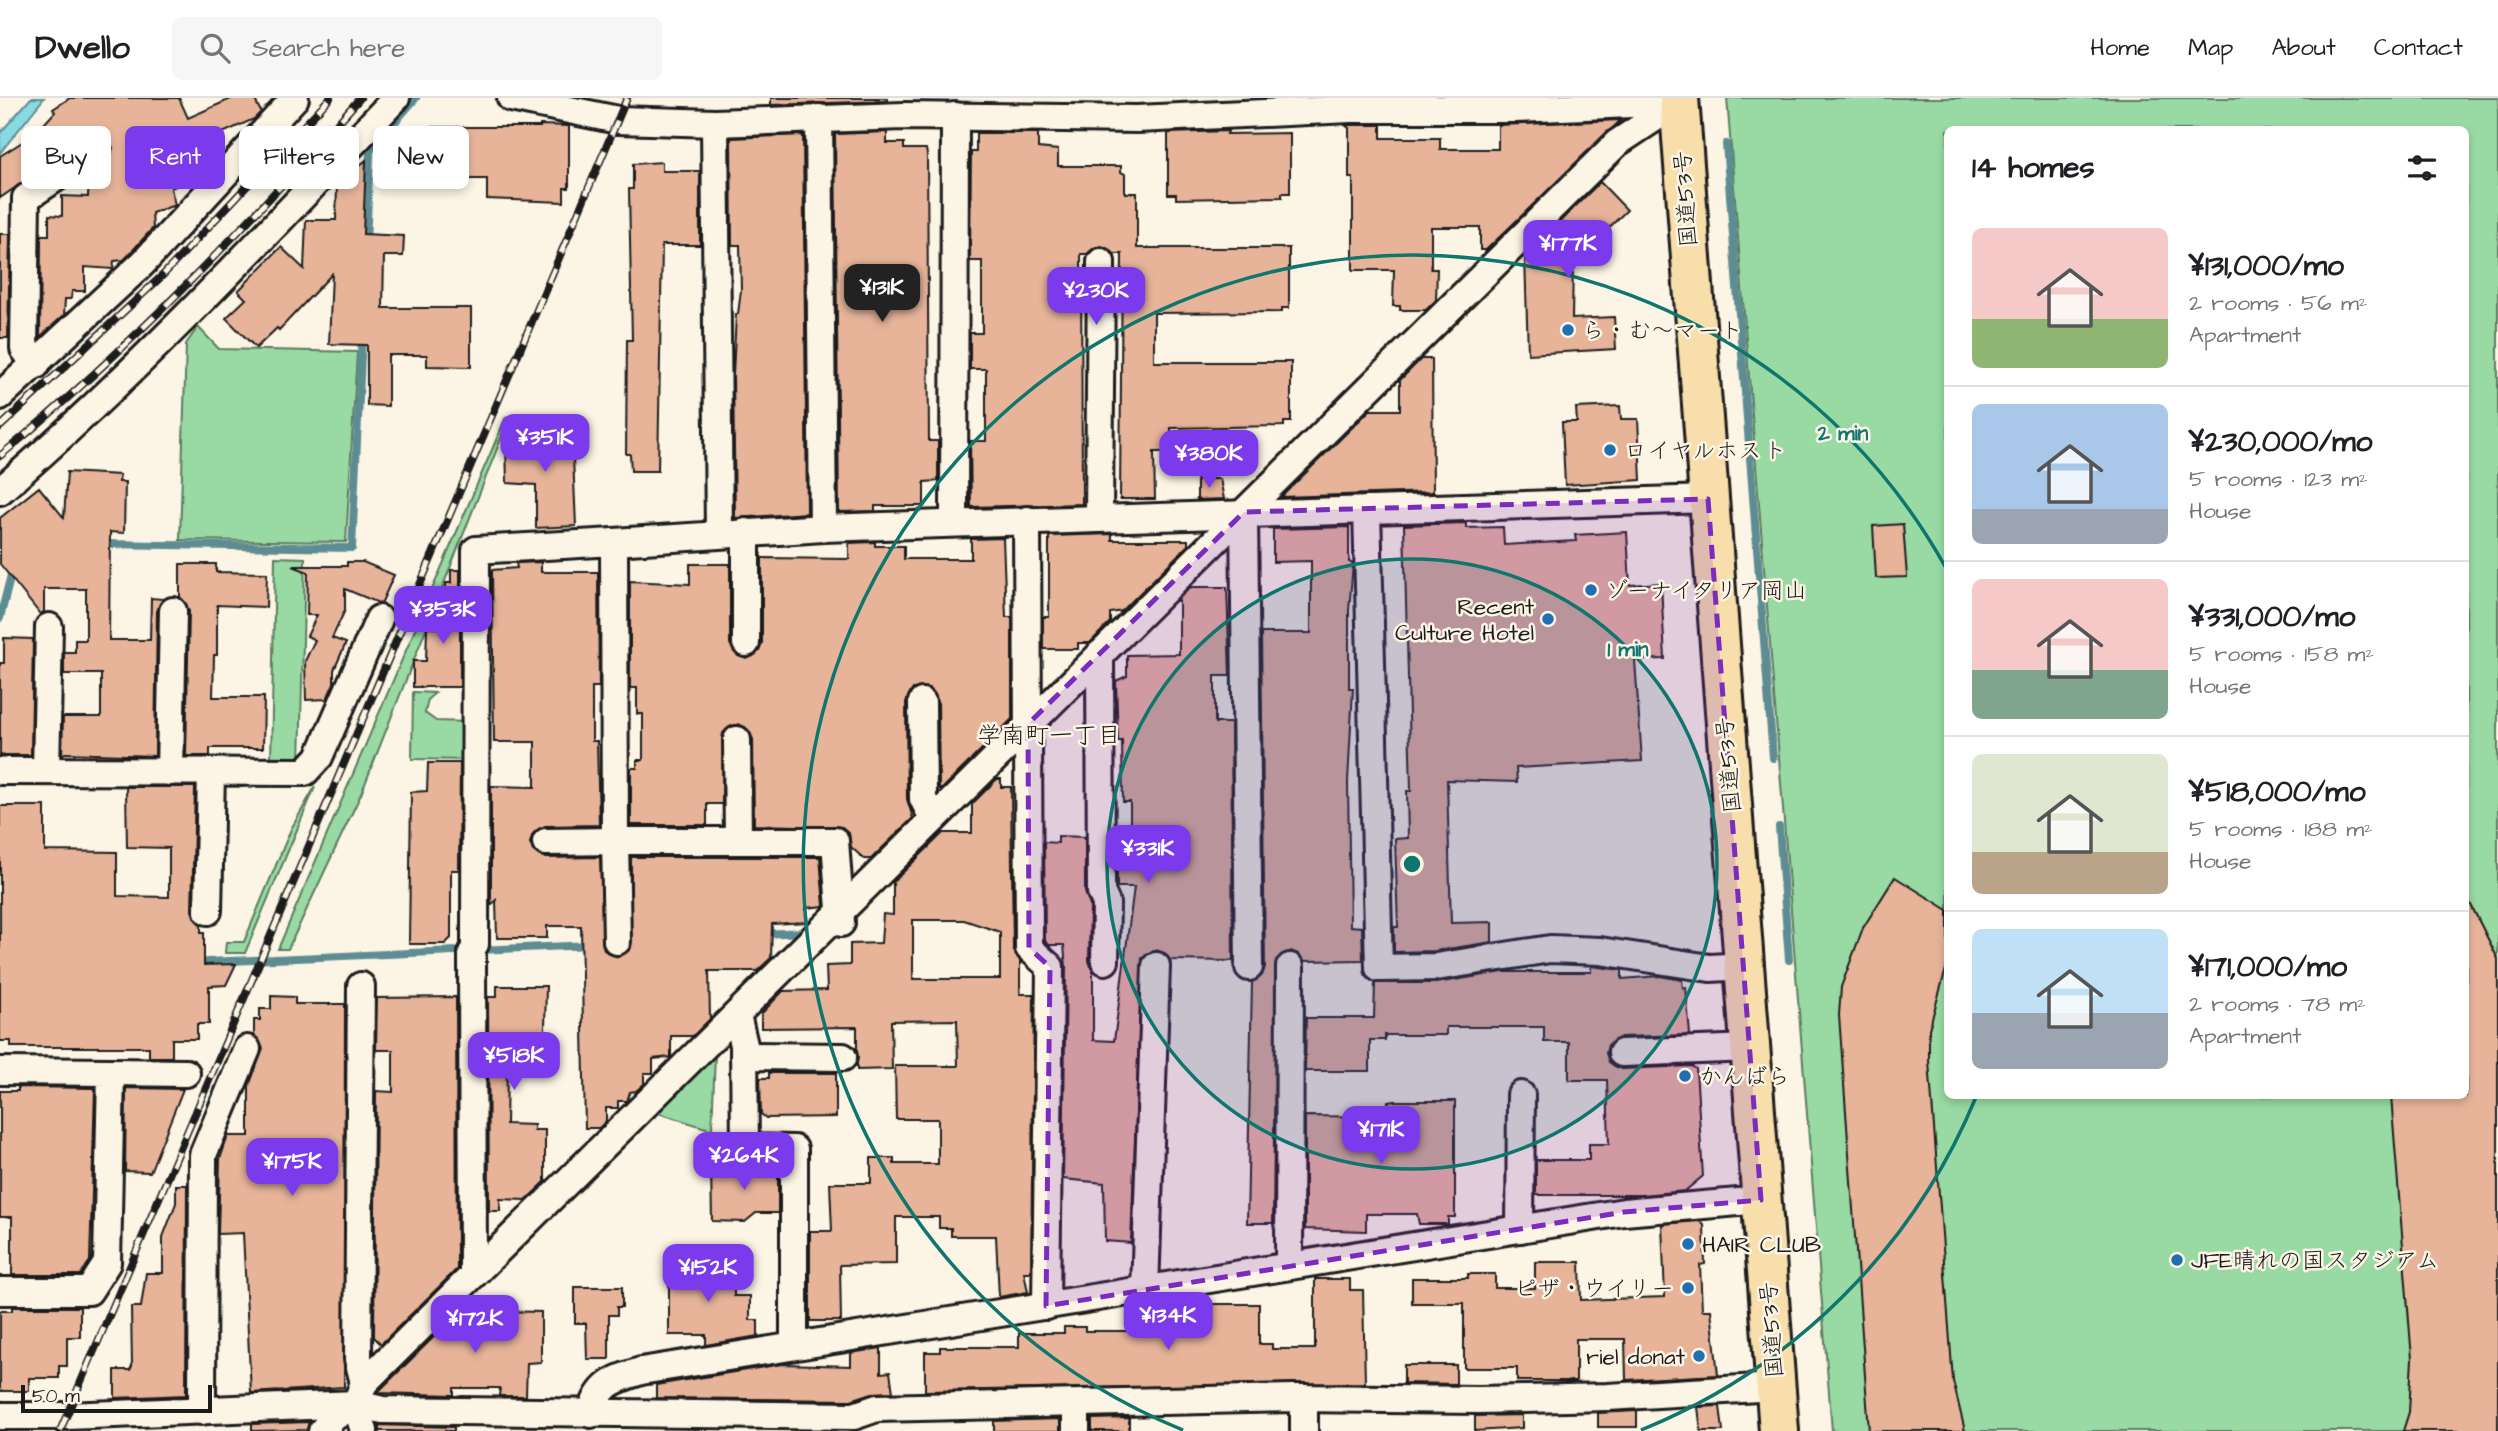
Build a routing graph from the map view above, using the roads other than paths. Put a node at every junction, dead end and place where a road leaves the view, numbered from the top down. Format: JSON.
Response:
{"nodes":[{"id":1,"x":295,"y":98,"type":"edge"},
{"id":2,"x":396,"y":98,"type":"edge"},
{"id":3,"x":511,"y":98,"type":"edge"},
{"id":4,"x":1679,"y":100,"type":"edge"},
{"id":5,"x":1350,"y":104,"type":"edge"},
{"id":6,"x":903,"y":106,"type":"edge"},
{"id":7,"x":1039,"y":106,"type":"edge"},
{"id":8,"x":846,"y":108,"type":"edge"},
{"id":9,"x":1137,"y":108,"type":"edge"},
{"id":10,"x":955,"y":116,"type":"junction"},
{"id":11,"x":819,"y":118,"type":"junction"},
{"id":12,"x":715,"y":123,"type":"junction"},
{"id":13,"x":39,"y":189,"type":"edge"},
{"id":14,"x":1101,"y":262,"type":"dead end"},
{"id":15,"x":36,"y":365,"type":"junction"},
{"id":16,"x":0,"y":396,"type":"edge"},
{"id":17,"x":0,"y":491,"type":"edge"},
{"id":18,"x":1707,"y":499,"type":"junction"},
{"id":19,"x":1367,"y":510,"type":"junction"},
{"id":20,"x":1244,"y":512,"type":"junction"},
{"id":21,"x":1099,"y":517,"type":"junction"},
{"id":22,"x":1027,"y":520,"type":"junction"},
{"id":23,"x":954,"y":523,"type":"junction"},
{"id":24,"x":823,"y":528,"type":"junction"},
{"id":25,"x":746,"y":532,"type":"junction"},
{"id":26,"x":719,"y":534,"type":"junction"},
{"id":27,"x":614,"y":542,"type":"junction"},
{"id":28,"x":173,"y":611,"type":"dead end"},
{"id":29,"x":379,"y":619,"type":"dead end"},
{"id":30,"x":49,"y":627,"type":"dead end"},
{"id":31,"x":746,"y":643,"type":"dead end"},
{"id":32,"x":1100,"y":654,"type":"junction"},
{"id":33,"x":922,"y":702,"type":"dead end"},
{"id":34,"x":1028,"y":724,"type":"junction"},
{"id":35,"x":737,"y":740,"type":"dead end"},
{"id":36,"x":0,"y":771,"type":"edge"},
{"id":37,"x":46,"y":771,"type":"junction"},
{"id":38,"x":170,"y":772,"type":"junction"},
{"id":39,"x":211,"y":772,"type":"junction"},
{"id":40,"x":933,"y":818,"type":"junction"},
{"id":41,"x":615,"y":841,"type":"junction"},
{"id":42,"x":738,"y":841,"type":"junction"},
{"id":43,"x":546,"y":842,"type":"dead end"},
{"id":44,"x":208,"y":911,"type":"dead end"},
{"id":45,"x":830,"y":920,"type":"junction"},
{"id":46,"x":617,"y":941,"type":"dead end"},
{"id":47,"x":1105,"y":961,"type":"dead end"},
{"id":48,"x":1156,"y":965,"type":"dead end"},
{"id":49,"x":1745,"y":966,"type":"junction"},
{"id":50,"x":1249,"y":967,"type":"dead end"},
{"id":51,"x":1290,"y":967,"type":"dead end"},
{"id":52,"x":361,"y":986,"type":"dead end"},
{"id":53,"x":737,"y":1015,"type":"junction"},
{"id":54,"x":1752,"y":1048,"type":"junction"},
{"id":55,"x":247,"y":1049,"type":"dead end"},
{"id":56,"x":1622,"y":1054,"type":"dead end"},
{"id":57,"x":744,"y":1056,"type":"junction"},
{"id":58,"x":843,"y":1057,"type":"dead end"},
{"id":59,"x":0,"y":1071,"type":"edge"},
{"id":60,"x":111,"y":1072,"type":"junction"},
{"id":61,"x":186,"y":1073,"type":"dead end"},
{"id":62,"x":1521,"y":1095,"type":"dead end"},
{"id":63,"x":1761,"y":1200,"type":"junction"},
{"id":64,"x":1520,"y":1229,"type":"junction"},
{"id":65,"x":1289,"y":1266,"type":"junction"},
{"id":66,"x":473,"y":1275,"type":"junction"},
{"id":67,"x":1145,"y":1290,"type":"junction"},
{"id":68,"x":0,"y":1291,"type":"edge"},
{"id":69,"x":1046,"y":1306,"type":"junction"},
{"id":70,"x":794,"y":1346,"type":"junction"},
{"id":71,"x":1775,"y":1387,"type":"junction"},
{"id":72,"x":360,"y":1394,"type":"junction"},
{"id":73,"x":1304,"y":1398,"type":"junction"},
{"id":74,"x":1076,"y":1404,"type":"junction"},
{"id":75,"x":202,"y":1411,"type":"junction"},
{"id":76,"x":591,"y":1414,"type":"junction"},
{"id":77,"x":0,"y":1416,"type":"edge"},
{"id":78,"x":871,"y":1421,"type":"edge"},
{"id":79,"x":322,"y":1431,"type":"edge"},
{"id":80,"x":364,"y":1431,"type":"edge"},
{"id":81,"x":1076,"y":1431,"type":"edge"},
{"id":82,"x":1304,"y":1431,"type":"edge"},
{"id":83,"x":1779,"y":1431,"type":"edge"}],
"edges":[{"from":1,"to":15,"type":"street"},
{"from":2,"to":17,"type":"street"},
{"from":3,"to":12,"type":"street"},
{"from":4,"to":5,"type":"street"},
{"from":4,"to":18,"type":"highway","name":"国道53号"},
{"from":4,"to":20,"type":"street"},
{"from":5,"to":9,"type":"street"},
{"from":6,"to":8,"type":"street"},
{"from":6,"to":10,"type":"street"},
{"from":7,"to":9,"type":"street"},
{"from":7,"to":10,"type":"street"},
{"from":8,"to":11,"type":"street"},
{"from":10,"to":23,"type":"street"},
{"from":11,"to":12,"type":"street"},
{"from":11,"to":24,"type":"street"},
{"from":12,"to":26,"type":"street"},
{"from":13,"to":15,"type":"street"},
{"from":14,"to":21,"type":"street"},
{"from":15,"to":16,"type":"street"},
{"from":18,"to":19,"type":"street"},
{"from":18,"to":49,"type":"highway","name":"国道53号"},
{"from":19,"to":20,"type":"street"},
{"from":19,"to":49,"type":"street"},
{"from":20,"to":21,"type":"street"},
{"from":20,"to":32,"type":"street"},
{"from":20,"to":50,"type":"street"},
{"from":21,"to":22,"type":"street"},
{"from":22,"to":23,"type":"street"},
{"from":22,"to":34,"type":"street"},
{"from":23,"to":24,"type":"street"},
{"from":24,"to":25,"type":"street"},
{"from":25,"to":26,"type":"street"},
{"from":25,"to":31,"type":"street"},
{"from":26,"to":27,"type":"street"},
{"from":27,"to":41,"type":"street"},
{"from":27,"to":66,"type":"street"},
{"from":28,"to":38,"type":"street"},
{"from":29,"to":39,"type":"street"},
{"from":30,"to":37,"type":"street"},
{"from":32,"to":34,"type":"street"},
{"from":32,"to":47,"type":"street"},
{"from":33,"to":40,"type":"street"},
{"from":34,"to":40,"type":"street"},
{"from":34,"to":69,"type":"street"},
{"from":35,"to":42,"type":"street"},
{"from":36,"to":37,"type":"street"},
{"from":37,"to":38,"type":"street"},
{"from":38,"to":39,"type":"street"},
{"from":39,"to":44,"type":"street"},
{"from":40,"to":45,"type":"street"},
{"from":41,"to":42,"type":"street"},
{"from":41,"to":43,"type":"street"},
{"from":41,"to":46,"type":"street"},
{"from":42,"to":45,"type":"street"},
{"from":45,"to":53,"type":"street"},
{"from":48,"to":67,"type":"street"},
{"from":49,"to":54,"type":"highway","name":"国道53号"},
{"from":51,"to":65,"type":"street"},
{"from":52,"to":72,"type":"street"},
{"from":53,"to":57,"type":"street"},
{"from":53,"to":66,"type":"street"},
{"from":54,"to":56,"type":"street"},
{"from":54,"to":63,"type":"highway","name":"国道53号"},
{"from":55,"to":75,"type":"street"},
{"from":57,"to":58,"type":"street"},
{"from":57,"to":70,"type":"street"},
{"from":59,"to":60,"type":"street"},
{"from":60,"to":61,"type":"street"},
{"from":60,"to":68,"type":"street"},
{"from":62,"to":64,"type":"street"},
{"from":63,"to":64,"type":"street"},
{"from":63,"to":71,"type":"highway","name":"国道53号"},
{"from":64,"to":65,"type":"street"},
{"from":65,"to":67,"type":"street"},
{"from":66,"to":72,"type":"street"},
{"from":67,"to":69,"type":"street"},
{"from":69,"to":70,"type":"street"},
{"from":70,"to":76,"type":"street"},
{"from":71,"to":73,"type":"street"},
{"from":71,"to":83,"type":"highway","name":"国道53号"},
{"from":72,"to":75,"type":"street"},
{"from":72,"to":76,"type":"street"},
{"from":72,"to":79,"type":"street"},
{"from":72,"to":80,"type":"street"},
{"from":73,"to":74,"type":"street"},
{"from":73,"to":82,"type":"street"},
{"from":74,"to":78,"type":"street"},
{"from":74,"to":81,"type":"street"},
{"from":75,"to":77,"type":"street"},
{"from":76,"to":78,"type":"street"}]}
